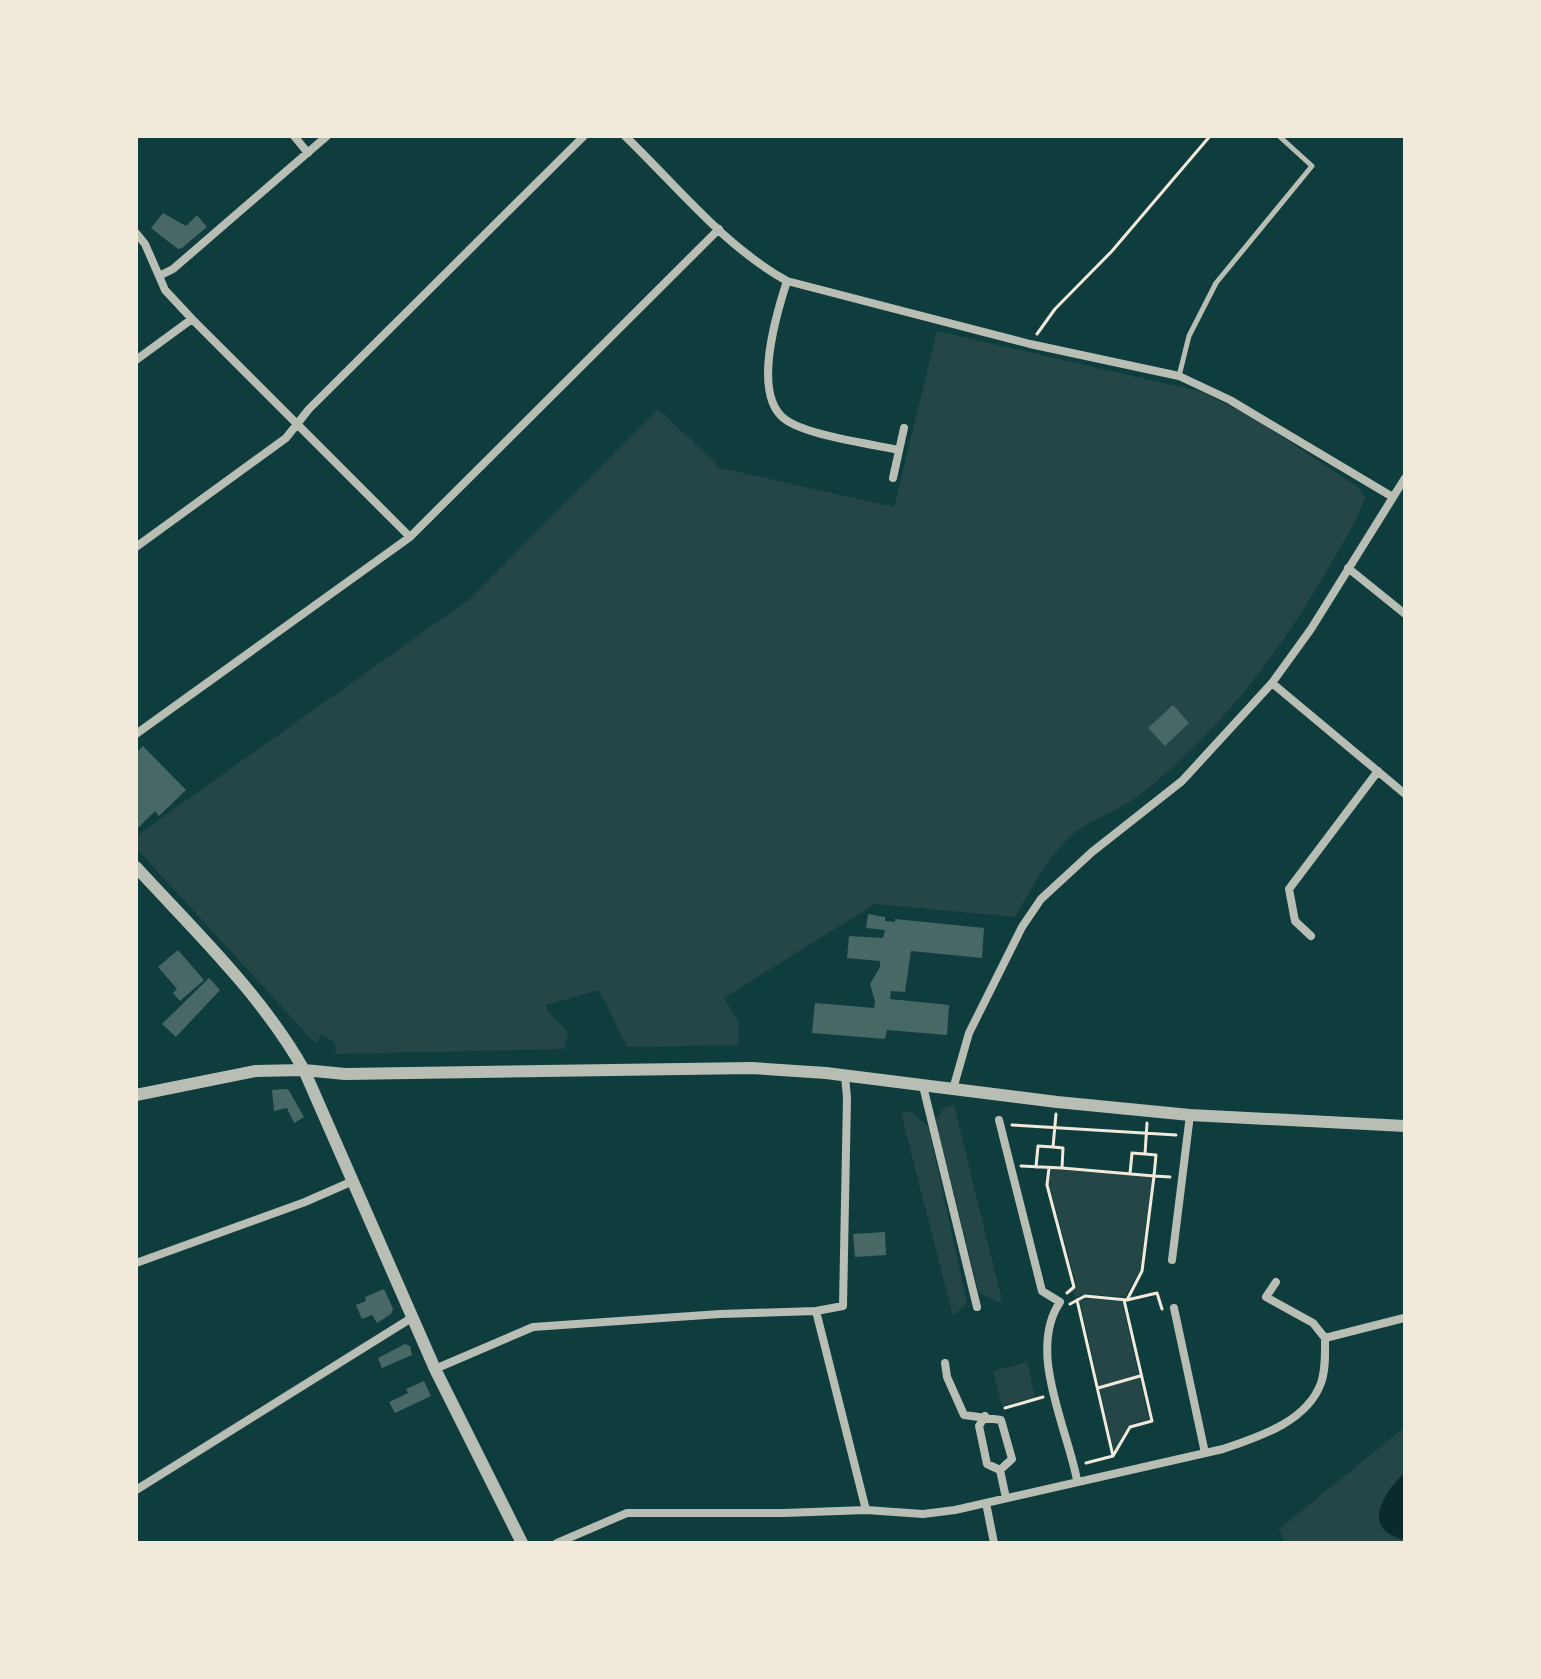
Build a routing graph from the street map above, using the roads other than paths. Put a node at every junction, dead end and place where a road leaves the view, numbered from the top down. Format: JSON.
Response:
{"nodes":[{"id":1,"x":294,"y":136,"type":"edge"},
{"id":2,"x":327,"y":136,"type":"edge"},
{"id":3,"x":584,"y":136,"type":"edge"},
{"id":4,"x":625,"y":136,"type":"edge"},
{"id":5,"x":1279,"y":136,"type":"edge"},
{"id":6,"x":308,"y":153,"type":"junction"},
{"id":7,"x":719,"y":229,"type":"junction"},
{"id":8,"x":136,"y":233,"type":"edge"},
{"id":9,"x":159,"y":276,"type":"junction"},
{"id":10,"x":787,"y":281,"type":"junction"},
{"id":11,"x":192,"y":319,"type":"junction"},
{"id":12,"x":136,"y":360,"type":"edge"},
{"id":13,"x":1179,"y":376,"type":"junction"},
{"id":14,"x":298,"y":422,"type":"junction"},
{"id":15,"x":904,"y":428,"type":"dead end"},
{"id":16,"x":899,"y":450,"type":"junction"},
{"id":17,"x":893,"y":478,"type":"dead end"},
{"id":18,"x":1405,"y":478,"type":"edge"},
{"id":19,"x":1391,"y":496,"type":"junction"},
{"id":20,"x":410,"y":537,"type":"junction"},
{"id":21,"x":136,"y":547,"type":"edge"},
{"id":22,"x":1348,"y":568,"type":"junction"},
{"id":23,"x":1405,"y":614,"type":"edge"},
{"id":24,"x":1272,"y":683,"type":"junction"},
{"id":25,"x":136,"y":734,"type":"edge"},
{"id":26,"x":1378,"y":771,"type":"junction"},
{"id":27,"x":1405,"y":794,"type":"edge"},
{"id":28,"x":136,"y":867,"type":"edge"},
{"id":29,"x":1311,"y":936,"type":"dead end"},
{"id":30,"x":304,"y":1070,"type":"junction"},
{"id":31,"x":845,"y":1076,"type":"junction"},
{"id":32,"x":923,"y":1086,"type":"junction"},
{"id":33,"x":953,"y":1089,"type":"junction"},
{"id":34,"x":136,"y":1095,"type":"edge"},
{"id":35,"x":1190,"y":1115,"type":"junction"},
{"id":36,"x":1000,"y":1122,"type":"road end"},
{"id":37,"x":1405,"y":1126,"type":"edge"},
{"id":38,"x":353,"y":1181,"type":"junction"},
{"id":39,"x":1172,"y":1260,"type":"dead end"},
{"id":40,"x":136,"y":1263,"type":"edge"},
{"id":41,"x":1276,"y":1282,"type":"dead end"},
{"id":42,"x":977,"y":1307,"type":"dead end"},
{"id":43,"x":1174,"y":1308,"type":"road end"},
{"id":44,"x":816,"y":1311,"type":"junction"},
{"id":45,"x":413,"y":1317,"type":"junction"},
{"id":46,"x":1404,"y":1318,"type":"edge"},
{"id":47,"x":1325,"y":1338,"type":"junction"},
{"id":48,"x":945,"y":1363,"type":"dead end"},
{"id":49,"x":435,"y":1369,"type":"junction"},
{"id":50,"x":985,"y":1416,"type":"junction"},
{"id":51,"x":1205,"y":1453,"type":"junction"},
{"id":52,"x":1000,"y":1470,"type":"junction"},
{"id":53,"x":1077,"y":1480,"type":"junction"},
{"id":54,"x":136,"y":1490,"type":"edge"},
{"id":55,"x":1006,"y":1498,"type":"junction"},
{"id":56,"x":986,"y":1503,"type":"junction"},
{"id":57,"x":866,"y":1510,"type":"junction"},
{"id":58,"x":522,"y":1543,"type":"edge"},
{"id":59,"x":557,"y":1543,"type":"edge"},
{"id":60,"x":994,"y":1543,"type":"edge"}],
"edges":[{"from":1,"to":6,"type":"street"},
{"from":2,"to":6,"type":"street"},
{"from":3,"to":14,"type":"street"},
{"from":4,"to":7,"type":"street"},
{"from":5,"to":13,"type":"lane"},
{"from":6,"to":9,"type":"street"},
{"from":7,"to":10,"type":"street"},
{"from":7,"to":20,"type":"street"},
{"from":8,"to":9,"type":"street"},
{"from":9,"to":11,"type":"street"},
{"from":10,"to":13,"type":"street"},
{"from":10,"to":16,"type":"street"},
{"from":11,"to":12,"type":"street"},
{"from":11,"to":14,"type":"street"},
{"from":13,"to":19,"type":"street"},
{"from":14,"to":20,"type":"street"},
{"from":14,"to":21,"type":"street"},
{"from":15,"to":16,"type":"street"},
{"from":16,"to":17,"type":"street"},
{"from":18,"to":19,"type":"street"},
{"from":19,"to":22,"type":"street"},
{"from":20,"to":25,"type":"street"},
{"from":22,"to":23,"type":"street"},
{"from":22,"to":24,"type":"street"},
{"from":24,"to":26,"type":"street"},
{"from":24,"to":33,"type":"street"},
{"from":26,"to":27,"type":"street"},
{"from":26,"to":29,"type":"street"},
{"from":28,"to":30,"type":"street"},
{"from":30,"to":31,"type":"street"},
{"from":30,"to":34,"type":"street"},
{"from":30,"to":38,"type":"street"},
{"from":31,"to":32,"type":"street"},
{"from":31,"to":44,"type":"street"},
{"from":32,"to":33,"type":"street"},
{"from":32,"to":42,"type":"street"},
{"from":33,"to":35,"type":"street"},
{"from":35,"to":37,"type":"street"},
{"from":35,"to":39,"type":"street"},
{"from":36,"to":53,"type":"street"},
{"from":38,"to":40,"type":"street"},
{"from":38,"to":45,"type":"street"},
{"from":41,"to":47,"type":"street"},
{"from":43,"to":51,"type":"street"},
{"from":44,"to":49,"type":"street"},
{"from":44,"to":57,"type":"street"},
{"from":45,"to":49,"type":"street"},
{"from":45,"to":54,"type":"street"},
{"from":46,"to":47,"type":"street"},
{"from":47,"to":51,"type":"street"},
{"from":48,"to":50,"type":"street"},
{"from":49,"to":58,"type":"street"},
{"from":50,"to":52,"type":"street"},
{"from":50,"to":52,"type":"street"},
{"from":51,"to":53,"type":"street"},
{"from":52,"to":55,"type":"street"},
{"from":53,"to":55,"type":"street"},
{"from":55,"to":56,"type":"street"},
{"from":56,"to":57,"type":"street"},
{"from":56,"to":60,"type":"street"},
{"from":57,"to":59,"type":"street"}]}
